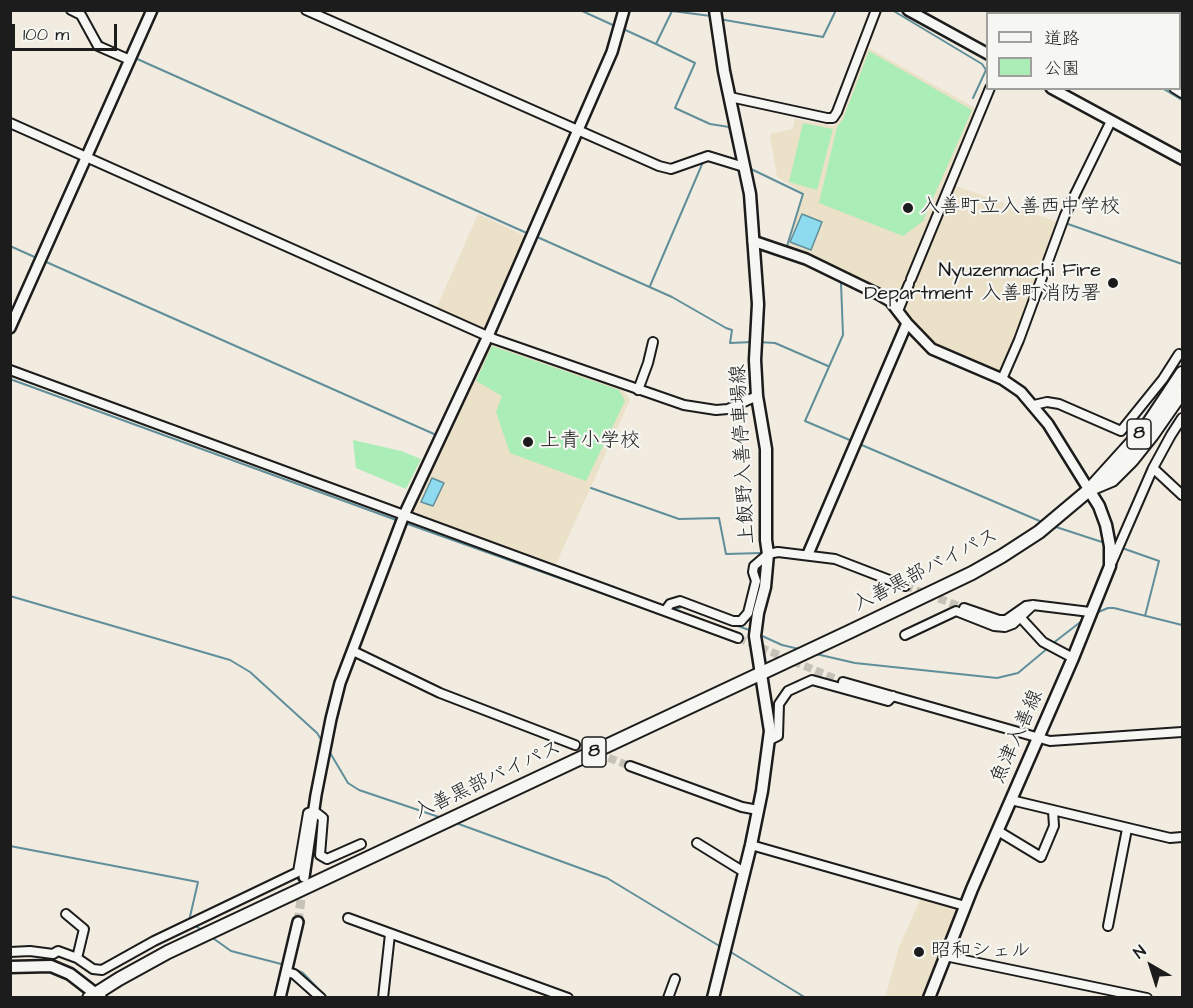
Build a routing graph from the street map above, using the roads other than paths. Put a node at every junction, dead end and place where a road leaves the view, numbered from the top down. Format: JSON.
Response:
{"nodes":[{"id":1,"x":71,"y":10,"type":"edge"},
{"id":2,"x":152,"y":10,"type":"edge"},
{"id":3,"x":306,"y":10,"type":"edge"},
{"id":4,"x":624,"y":10,"type":"edge"},
{"id":5,"x":715,"y":10,"type":"edge"},
{"id":6,"x":876,"y":10,"type":"edge"},
{"id":7,"x":914,"y":12,"type":"edge"},
{"id":8,"x":986,"y":53,"type":"edge"},
{"id":9,"x":130,"y":60,"type":"junction"},
{"id":10,"x":989,"y":90,"type":"edge"},
{"id":11,"x":1055,"y":90,"type":"edge"},
{"id":12,"x":730,"y":97,"type":"junction"},
{"id":13,"x":1111,"y":121,"type":"junction"},
{"id":14,"x":10,"y":123,"type":"edge"},
{"id":15,"x":578,"y":130,"type":"junction"},
{"id":16,"x":86,"y":157,"type":"junction"},
{"id":17,"x":1182,"y":159,"type":"edge"},
{"id":18,"x":744,"y":167,"type":"junction"},
{"id":19,"x":753,"y":241,"type":"junction"},
{"id":20,"x":898,"y":311,"type":"junction"},
{"id":21,"x":907,"y":323,"type":"junction"},
{"id":22,"x":10,"y":328,"type":"edge"},
{"id":23,"x":488,"y":336,"type":"junction"},
{"id":24,"x":653,"y":342,"type":"dead end"},
{"id":25,"x":1179,"y":354,"type":"dead end"},
{"id":26,"x":10,"y":370,"type":"edge"},
{"id":27,"x":1182,"y":373,"type":"edge"},
{"id":28,"x":1002,"y":379,"type":"junction"},
{"id":29,"x":638,"y":390,"type":"junction"},
{"id":30,"x":1182,"y":392,"type":"edge"},
{"id":31,"x":756,"y":396,"type":"junction"},
{"id":32,"x":1034,"y":405,"type":"junction"},
{"id":33,"x":1182,"y":418,"type":"edge"},
{"id":34,"x":1153,"y":468,"type":"junction"},
{"id":35,"x":1089,"y":490,"type":"junction"},
{"id":36,"x":1182,"y":495,"type":"edge"},
{"id":37,"x":404,"y":515,"type":"junction"},
{"id":38,"x":768,"y":554,"type":"junction"},
{"id":39,"x":808,"y":555,"type":"junction"},
{"id":40,"x":1110,"y":566,"type":"junction"},
{"id":41,"x":905,"y":586,"type":"tunnel mouth"},
{"id":42,"x":1033,"y":605,"type":"junction"},
{"id":43,"x":964,"y":608,"type":"tunnel mouth"},
{"id":44,"x":665,"y":611,"type":"junction"},
{"id":45,"x":1090,"y":612,"type":"junction"},
{"id":46,"x":1020,"y":617,"type":"junction"},
{"id":47,"x":905,"y":634,"type":"dead end"},
{"id":48,"x":738,"y":638,"type":"tunnel mouth"},
{"id":49,"x":353,"y":651,"type":"junction"},
{"id":50,"x":1073,"y":658,"type":"junction"},
{"id":51,"x":762,"y":672,"type":"junction"},
{"id":52,"x":843,"y":682,"type":"tunnel mouth"},
{"id":53,"x":893,"y":696,"type":"junction"},
{"id":54,"x":1182,"y":732,"type":"edge"},
{"id":55,"x":1037,"y":739,"type":"junction"},
{"id":56,"x":770,"y":740,"type":"junction"},
{"id":57,"x":575,"y":745,"type":"tunnel mouth"},
{"id":58,"x":630,"y":766,"type":"tunnel mouth"},
{"id":59,"x":1011,"y":800,"type":"junction"},
{"id":60,"x":759,"y":810,"type":"junction"},
{"id":61,"x":314,"y":811,"type":"junction"},
{"id":62,"x":1053,"y":811,"type":"junction"},
{"id":63,"x":1127,"y":829,"type":"junction"},
{"id":64,"x":998,"y":831,"type":"junction"},
{"id":65,"x":1182,"y":837,"type":"edge"},
{"id":66,"x":697,"y":843,"type":"dead end"},
{"id":67,"x":361,"y":844,"type":"dead end"},
{"id":68,"x":751,"y":845,"type":"junction"},
{"id":69,"x":744,"y":872,"type":"junction"},
{"id":70,"x":304,"y":877,"type":"tunnel mouth"},
{"id":71,"x":965,"y":906,"type":"junction"},
{"id":72,"x":66,"y":914,"type":"dead end"},
{"id":73,"x":348,"y":918,"type":"dead end"},
{"id":74,"x":297,"y":922,"type":"tunnel mouth"},
{"id":75,"x":1108,"y":926,"type":"dead end"},
{"id":76,"x":390,"y":934,"type":"junction"},
{"id":77,"x":10,"y":952,"type":"edge"},
{"id":78,"x":945,"y":956,"type":"junction"},
{"id":79,"x":77,"y":958,"type":"junction"},
{"id":80,"x":10,"y":967,"type":"edge"},
{"id":81,"x":287,"y":972,"type":"junction"},
{"id":82,"x":675,"y":979,"type":"dead end"},
{"id":83,"x":95,"y":996,"type":"edge"},
{"id":84,"x":280,"y":998,"type":"edge"},
{"id":85,"x":321,"y":998,"type":"edge"},
{"id":86,"x":383,"y":998,"type":"edge"},
{"id":87,"x":568,"y":998,"type":"edge"},
{"id":88,"x":668,"y":998,"type":"edge"},
{"id":89,"x":713,"y":998,"type":"edge"},
{"id":90,"x":929,"y":998,"type":"edge"},
{"id":91,"x":1147,"y":998,"type":"edge"}],
"edges":[{"from":1,"to":9,"type":"street"},
{"from":2,"to":9,"type":"street"},
{"from":3,"to":15,"type":"street"},
{"from":4,"to":15,"type":"street"},
{"from":5,"to":12,"type":"main road","name":"上飯野入善停車場線"},
{"from":6,"to":12,"type":"street"},
{"from":7,"to":8,"type":"street"},
{"from":9,"to":16,"type":"street"},
{"from":10,"to":20,"type":"street"},
{"from":11,"to":13,"type":"street"},
{"from":12,"to":18,"type":"main road","name":"上飯野入善停車場線"},
{"from":13,"to":17,"type":"street"},
{"from":13,"to":28,"type":"street"},
{"from":14,"to":16,"type":"street"},
{"from":15,"to":18,"type":"street"},
{"from":15,"to":23,"type":"street"},
{"from":16,"to":22,"type":"street"},
{"from":16,"to":23,"type":"street"},
{"from":18,"to":19,"type":"main road","name":"上飯野入善停車場線"},
{"from":19,"to":20,"type":"street"},
{"from":19,"to":31,"type":"main road","name":"上飯野入善停車場線"},
{"from":20,"to":21,"type":"street"},
{"from":21,"to":28,"type":"street"},
{"from":21,"to":39,"type":"street"},
{"from":23,"to":29,"type":"street"},
{"from":23,"to":37,"type":"street"},
{"from":24,"to":29,"type":"street"},
{"from":25,"to":32,"type":"street"},
{"from":26,"to":37,"type":"street"},
{"from":27,"to":35,"type":"highway","number":"8"},
{"from":28,"to":32,"type":"street"},
{"from":29,"to":31,"type":"street"},
{"from":30,"to":35,"type":"highway","number":"8"},
{"from":31,"to":38,"type":"main road","name":"上飯野入善停車場線"},
{"from":32,"to":35,"type":"street"},
{"from":33,"to":34,"type":"street"},
{"from":34,"to":36,"type":"street"},
{"from":34,"to":40,"type":"street"},
{"from":35,"to":40,"type":"main road","name":"魚津入善線"},
{"from":35,"to":51,"type":"highway","name":"入善黒部バイパス","number":"8"},
{"from":37,"to":44,"type":"street"},
{"from":37,"to":49,"type":"street"},
{"from":38,"to":39,"type":"street"},
{"from":38,"to":44,"type":"street"},
{"from":38,"to":51,"type":"main road","name":"上飯野入善停車場線"},
{"from":39,"to":41,"type":"street"},
{"from":40,"to":45,"type":"main road","name":"魚津入善線"},
{"from":42,"to":43,"type":"street"},
{"from":42,"to":45,"type":"street"},
{"from":42,"to":46,"type":"street"},
{"from":44,"to":48,"type":"street"},
{"from":45,"to":50,"type":"main road","name":"魚津入善線"},
{"from":46,"to":47,"type":"street"},
{"from":46,"to":50,"type":"street"},
{"from":49,"to":57,"type":"street"},
{"from":49,"to":61,"type":"street"},
{"from":50,"to":55,"type":"main road","name":"魚津入善線"},
{"from":51,"to":56,"type":"main road","name":"上飯野入善停車場線"},
{"from":51,"to":83,"type":"highway","name":"入善黒部バイパス","number":"8"},
{"from":52,"to":53,"type":"street"},
{"from":53,"to":55,"type":"street"},
{"from":53,"to":56,"type":"street"},
{"from":54,"to":55,"type":"street"},
{"from":55,"to":59,"type":"main road","name":"魚津入善線"},
{"from":56,"to":60,"type":"main road","name":"上飯野入善停車場線"},
{"from":58,"to":60,"type":"street"},
{"from":59,"to":62,"type":"street"},
{"from":59,"to":64,"type":"main road","name":"魚津入善線"},
{"from":60,"to":68,"type":"main road","name":"上飯野入善停車場線"},
{"from":61,"to":67,"type":"street"},
{"from":61,"to":70,"type":"street"},
{"from":61,"to":79,"type":"street"},
{"from":62,"to":63,"type":"street"},
{"from":62,"to":64,"type":"street"},
{"from":63,"to":65,"type":"street"},
{"from":63,"to":75,"type":"street"},
{"from":64,"to":71,"type":"main road","name":"魚津入善線"},
{"from":66,"to":69,"type":"street"},
{"from":68,"to":69,"type":"main road","name":"上飯野入善停車場線"},
{"from":68,"to":71,"type":"street"},
{"from":69,"to":89,"type":"main road","name":"上飯野入善停車場線"},
{"from":71,"to":78,"type":"main road","name":"魚津入善線"},
{"from":72,"to":79,"type":"street"},
{"from":73,"to":76,"type":"street"},
{"from":74,"to":81,"type":"street"},
{"from":76,"to":86,"type":"street"},
{"from":76,"to":87,"type":"street"},
{"from":77,"to":79,"type":"street"},
{"from":78,"to":90,"type":"main road","name":"魚津入善線"},
{"from":78,"to":91,"type":"street"},
{"from":80,"to":83,"type":"main road"},
{"from":81,"to":84,"type":"street"},
{"from":81,"to":85,"type":"street"},
{"from":82,"to":88,"type":"street"}]}
